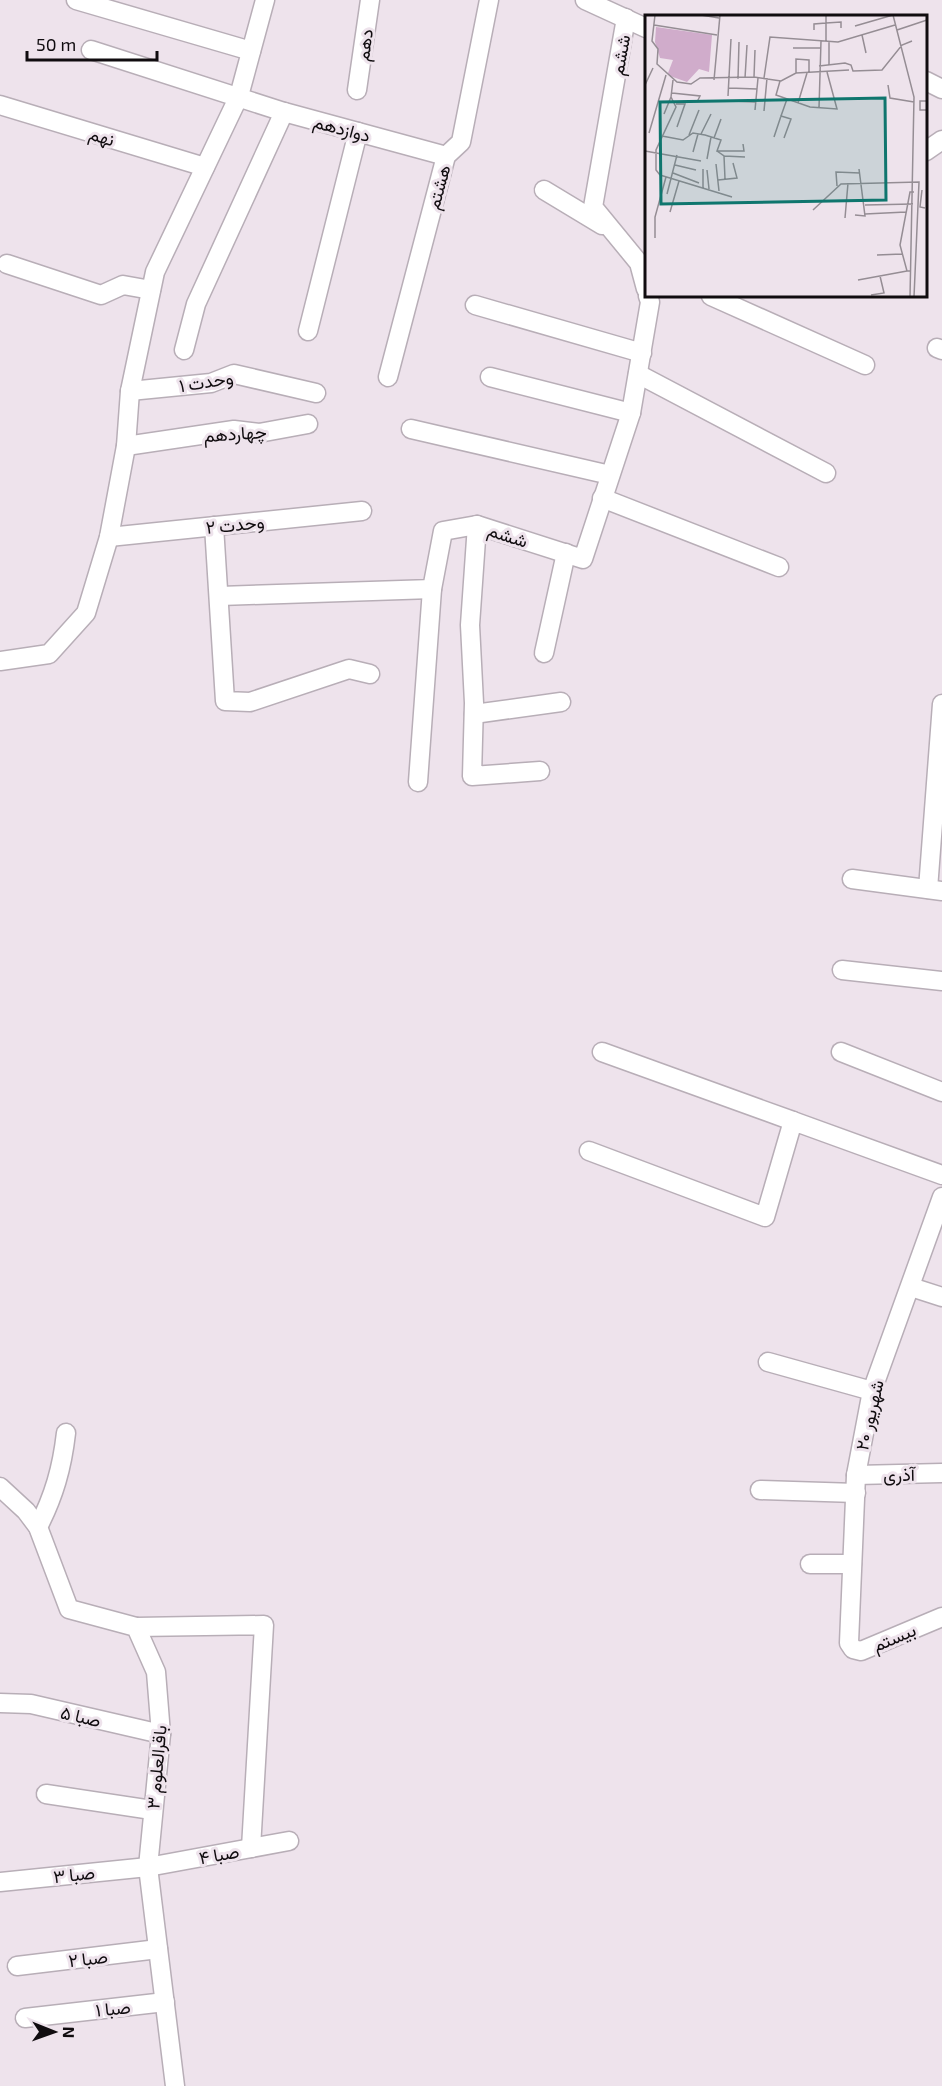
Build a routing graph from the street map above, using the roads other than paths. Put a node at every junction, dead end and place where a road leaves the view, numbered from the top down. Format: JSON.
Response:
{"nodes":[{"id":1,"x":76,"y":0,"type":"edge"},
{"id":2,"x":265,"y":0,"type":"edge"},
{"id":3,"x":370,"y":0,"type":"edge"},
{"id":4,"x":489,"y":0,"type":"edge"},
{"id":5,"x":585,"y":0,"type":"edge"},
{"id":6,"x":626,"y":18,"type":"junction"},
{"id":7,"x":645,"y":28,"type":"edge"},
{"id":8,"x":91,"y":50,"type":"dead end"},
{"id":9,"x":251,"y":51,"type":"junction"},
{"id":10,"x":927,"y":82,"type":"edge"},
{"id":11,"x":942,"y":89,"type":"edge"},
{"id":12,"x":357,"y":90,"type":"dead end"},
{"id":13,"x":238,"y":96,"type":"junction"},
{"id":14,"x":0,"y":105,"type":"edge"},
{"id":15,"x":284,"y":112,"type":"junction"},
{"id":16,"x":358,"y":132,"type":"junction"},
{"id":17,"x":942,"y":140,"type":"edge"},
{"id":18,"x":927,"y":150,"type":"edge"},
{"id":19,"x":446,"y":156,"type":"junction"},
{"id":20,"x":205,"y":167,"type":"junction"},
{"id":21,"x":544,"y":190,"type":"dead end"},
{"id":22,"x":614,"y":233,"type":"junction"},
{"id":23,"x":7,"y":264,"type":"dead end"},
{"id":24,"x":643,"y":265,"type":"edge"},
{"id":25,"x":645,"y":281,"type":"edge"},
{"id":26,"x":151,"y":290,"type":"junction"},
{"id":27,"x":648,"y":297,"type":"edge"},
{"id":28,"x":713,"y":297,"type":"edge"},
{"id":29,"x":475,"y":305,"type":"dead end"},
{"id":30,"x":308,"y":331,"type":"dead end"},
{"id":31,"x":184,"y":350,"type":"dead end"},
{"id":32,"x":642,"y":353,"type":"junction"},
{"id":33,"x":865,"y":365,"type":"dead end"},
{"id":34,"x":638,"y":374,"type":"junction"},
{"id":35,"x":388,"y":377,"type":"dead end"},
{"id":36,"x":490,"y":377,"type":"dead end"},
{"id":37,"x":130,"y":391,"type":"junction"},
{"id":38,"x":316,"y":393,"type":"dead end"},
{"id":39,"x":631,"y":413,"type":"junction"},
{"id":40,"x":308,"y":424,"type":"dead end"},
{"id":41,"x":411,"y":429,"type":"dead end"},
{"id":42,"x":126,"y":446,"type":"junction"},
{"id":43,"x":826,"y":473,"type":"dead end"},
{"id":44,"x":610,"y":475,"type":"junction"},
{"id":45,"x":602,"y":498,"type":"junction"},
{"id":46,"x":362,"y":511,"type":"dead end"},
{"id":47,"x":477,"y":525,"type":"junction"},
{"id":48,"x":214,"y":526,"type":"junction"},
{"id":49,"x":109,"y":537,"type":"junction"},
{"id":50,"x":566,"y":553,"type":"junction"},
{"id":51,"x":779,"y":567,"type":"dead end"},
{"id":52,"x":432,"y":589,"type":"junction"},
{"id":53,"x":220,"y":596,"type":"junction"},
{"id":54,"x":544,"y":653,"type":"dead end"},
{"id":55,"x":0,"y":661,"type":"edge"},
{"id":56,"x":370,"y":674,"type":"dead end"},
{"id":57,"x":561,"y":702,"type":"dead end"},
{"id":58,"x":942,"y":704,"type":"edge"},
{"id":59,"x":474,"y":714,"type":"junction"},
{"id":60,"x":540,"y":771,"type":"dead end"},
{"id":61,"x":418,"y":782,"type":"dead end"},
{"id":62,"x":852,"y":879,"type":"dead end"},
{"id":63,"x":935,"y":890,"type":"edge"},
{"id":64,"x":842,"y":970,"type":"dead end"},
{"id":65,"x":942,"y":981,"type":"edge"},
{"id":66,"x":602,"y":1052,"type":"dead end"},
{"id":67,"x":841,"y":1052,"type":"dead end"},
{"id":68,"x":942,"y":1092,"type":"edge"},
{"id":69,"x":794,"y":1121,"type":"junction"},
{"id":70,"x":589,"y":1151,"type":"dead end"},
{"id":71,"x":942,"y":1175,"type":"edge"},
{"id":72,"x":942,"y":1197,"type":"edge"},
{"id":73,"x":911,"y":1287,"type":"junction"},
{"id":74,"x":942,"y":1297,"type":"edge"},
{"id":75,"x":768,"y":1362,"type":"dead end"},
{"id":76,"x":872,"y":1391,"type":"junction"},
{"id":77,"x":66,"y":1433,"type":"dead end"},
{"id":78,"x":942,"y":1473,"type":"edge"},
{"id":79,"x":856,"y":1484,"type":"junction"},
{"id":80,"x":0,"y":1487,"type":"edge"},
{"id":81,"x":760,"y":1490,"type":"dead end"},
{"id":82,"x":38,"y":1527,"type":"junction"},
{"id":83,"x":810,"y":1564,"type":"dead end"},
{"id":84,"x":852,"y":1564,"type":"junction"},
{"id":85,"x":942,"y":1617,"type":"edge"},
{"id":86,"x":136,"y":1627,"type":"junction"},
{"id":87,"x":849,"y":1642,"type":"joint"},
{"id":88,"x":0,"y":1703,"type":"edge"},
{"id":89,"x":162,"y":1734,"type":"junction"},
{"id":90,"x":46,"y":1794,"type":"dead end"},
{"id":91,"x":152,"y":1810,"type":"junction"},
{"id":92,"x":289,"y":1841,"type":"dead end"},
{"id":93,"x":251,"y":1848,"type":"junction"},
{"id":94,"x":148,"y":1867,"type":"junction"},
{"id":95,"x":0,"y":1882,"type":"edge"},
{"id":96,"x":158,"y":1949,"type":"junction"},
{"id":97,"x":17,"y":1966,"type":"dead end"},
{"id":98,"x":165,"y":2002,"type":"junction"},
{"id":99,"x":25,"y":2018,"type":"dead end"},
{"id":100,"x":175,"y":2086,"type":"edge"}],
"edges":[{"from":1,"to":9,"type":"street"},
{"from":2,"to":9,"type":"street"},
{"from":3,"to":12,"type":"street","name":"دهم"},
{"from":4,"to":19,"type":"street","name":"هشتم"},
{"from":5,"to":6,"type":"street"},
{"from":6,"to":7,"type":"street"},
{"from":6,"to":22,"type":"street","name":"ششم"},
{"from":8,"to":13,"type":"street","name":"دوازدهم"},
{"from":9,"to":13,"type":"street"},
{"from":10,"to":11,"type":"street"},
{"from":13,"to":15,"type":"street","name":"دوازدهم"},
{"from":13,"to":20,"type":"street"},
{"from":14,"to":20,"type":"street","name":"نهم"},
{"from":15,"to":16,"type":"street","name":"دوازدهم"},
{"from":15,"to":31,"type":"street"},
{"from":16,"to":19,"type":"street","name":"دوازدهم"},
{"from":16,"to":30,"type":"street"},
{"from":17,"to":18,"type":"street"},
{"from":19,"to":35,"type":"street","name":"هشتم"},
{"from":20,"to":26,"type":"street"},
{"from":21,"to":22,"type":"street"},
{"from":22,"to":24,"type":"street","name":"ششم"},
{"from":23,"to":26,"type":"street"},
{"from":24,"to":25,"type":"street","name":"ششم"},
{"from":26,"to":37,"type":"street"},
{"from":27,"to":32,"type":"street"},
{"from":28,"to":33,"type":"street"},
{"from":29,"to":32,"type":"street"},
{"from":32,"to":34,"type":"street"},
{"from":34,"to":39,"type":"street"},
{"from":34,"to":43,"type":"street"},
{"from":36,"to":39,"type":"street"},
{"from":37,"to":38,"type":"street","name":"وحدت ۱"},
{"from":37,"to":42,"type":"street"},
{"from":39,"to":44,"type":"street"},
{"from":40,"to":42,"type":"street","name":"چهاردهم"},
{"from":41,"to":44,"type":"street"},
{"from":42,"to":49,"type":"street"},
{"from":44,"to":45,"type":"street"},
{"from":45,"to":50,"type":"street"},
{"from":45,"to":51,"type":"street"},
{"from":46,"to":48,"type":"street","name":"وحدت ۲"},
{"from":47,"to":50,"type":"street","name":"ششم"},
{"from":47,"to":52,"type":"street"},
{"from":47,"to":59,"type":"street","name":"ششم"},
{"from":48,"to":49,"type":"street","name":"وحدت ۲"},
{"from":48,"to":53,"type":"street"},
{"from":49,"to":55,"type":"street"},
{"from":50,"to":54,"type":"street"},
{"from":52,"to":53,"type":"street"},
{"from":52,"to":61,"type":"street"},
{"from":53,"to":56,"type":"street"},
{"from":57,"to":59,"type":"street"},
{"from":58,"to":63,"type":"street"},
{"from":59,"to":60,"type":"street","name":"ششم"},
{"from":62,"to":63,"type":"street"},
{"from":64,"to":65,"type":"street"},
{"from":66,"to":69,"type":"street"},
{"from":67,"to":68,"type":"street"},
{"from":69,"to":70,"type":"street"},
{"from":69,"to":71,"type":"street"},
{"from":72,"to":73,"type":"street","name":"شهریور ۲۰"},
{"from":73,"to":74,"type":"street"},
{"from":73,"to":76,"type":"street","name":"شهریور ۲۰"},
{"from":75,"to":76,"type":"street"},
{"from":76,"to":79,"type":"street","name":"شهریور ۲۰"},
{"from":77,"to":82,"type":"street"},
{"from":78,"to":79,"type":"street","name":"آذری"},
{"from":79,"to":81,"type":"street","name":"آذری"},
{"from":79,"to":84,"type":"street","name":"شهریور ۲۰"},
{"from":80,"to":82,"type":"street"},
{"from":82,"to":86,"type":"street"},
{"from":83,"to":84,"type":"street"},
{"from":84,"to":87,"type":"street","name":"شهریور ۲۰"},
{"from":85,"to":87,"type":"street","name":"بیستم"},
{"from":86,"to":89,"type":"street","name":"باقرالعلوم ۳"},
{"from":86,"to":93,"type":"street"},
{"from":88,"to":89,"type":"street","name":"صبا ۵"},
{"from":89,"to":91,"type":"street","name":"باقرالعلوم ۳"},
{"from":90,"to":91,"type":"street"},
{"from":91,"to":94,"type":"street","name":"باقرالعلوم ۳"},
{"from":92,"to":93,"type":"street","name":"صبا ۴"},
{"from":93,"to":94,"type":"street","name":"صبا ۴"},
{"from":94,"to":95,"type":"street","name":"صبا ۳"},
{"from":94,"to":96,"type":"street","name":"باقرالعلوم ۳"},
{"from":96,"to":97,"type":"street","name":"صبا ۲"},
{"from":96,"to":98,"type":"street","name":"باقرالعلوم ۳"},
{"from":98,"to":99,"type":"street","name":"صبا ۱"},
{"from":98,"to":100,"type":"street","name":"باقرالعلوم ۳"}]}
